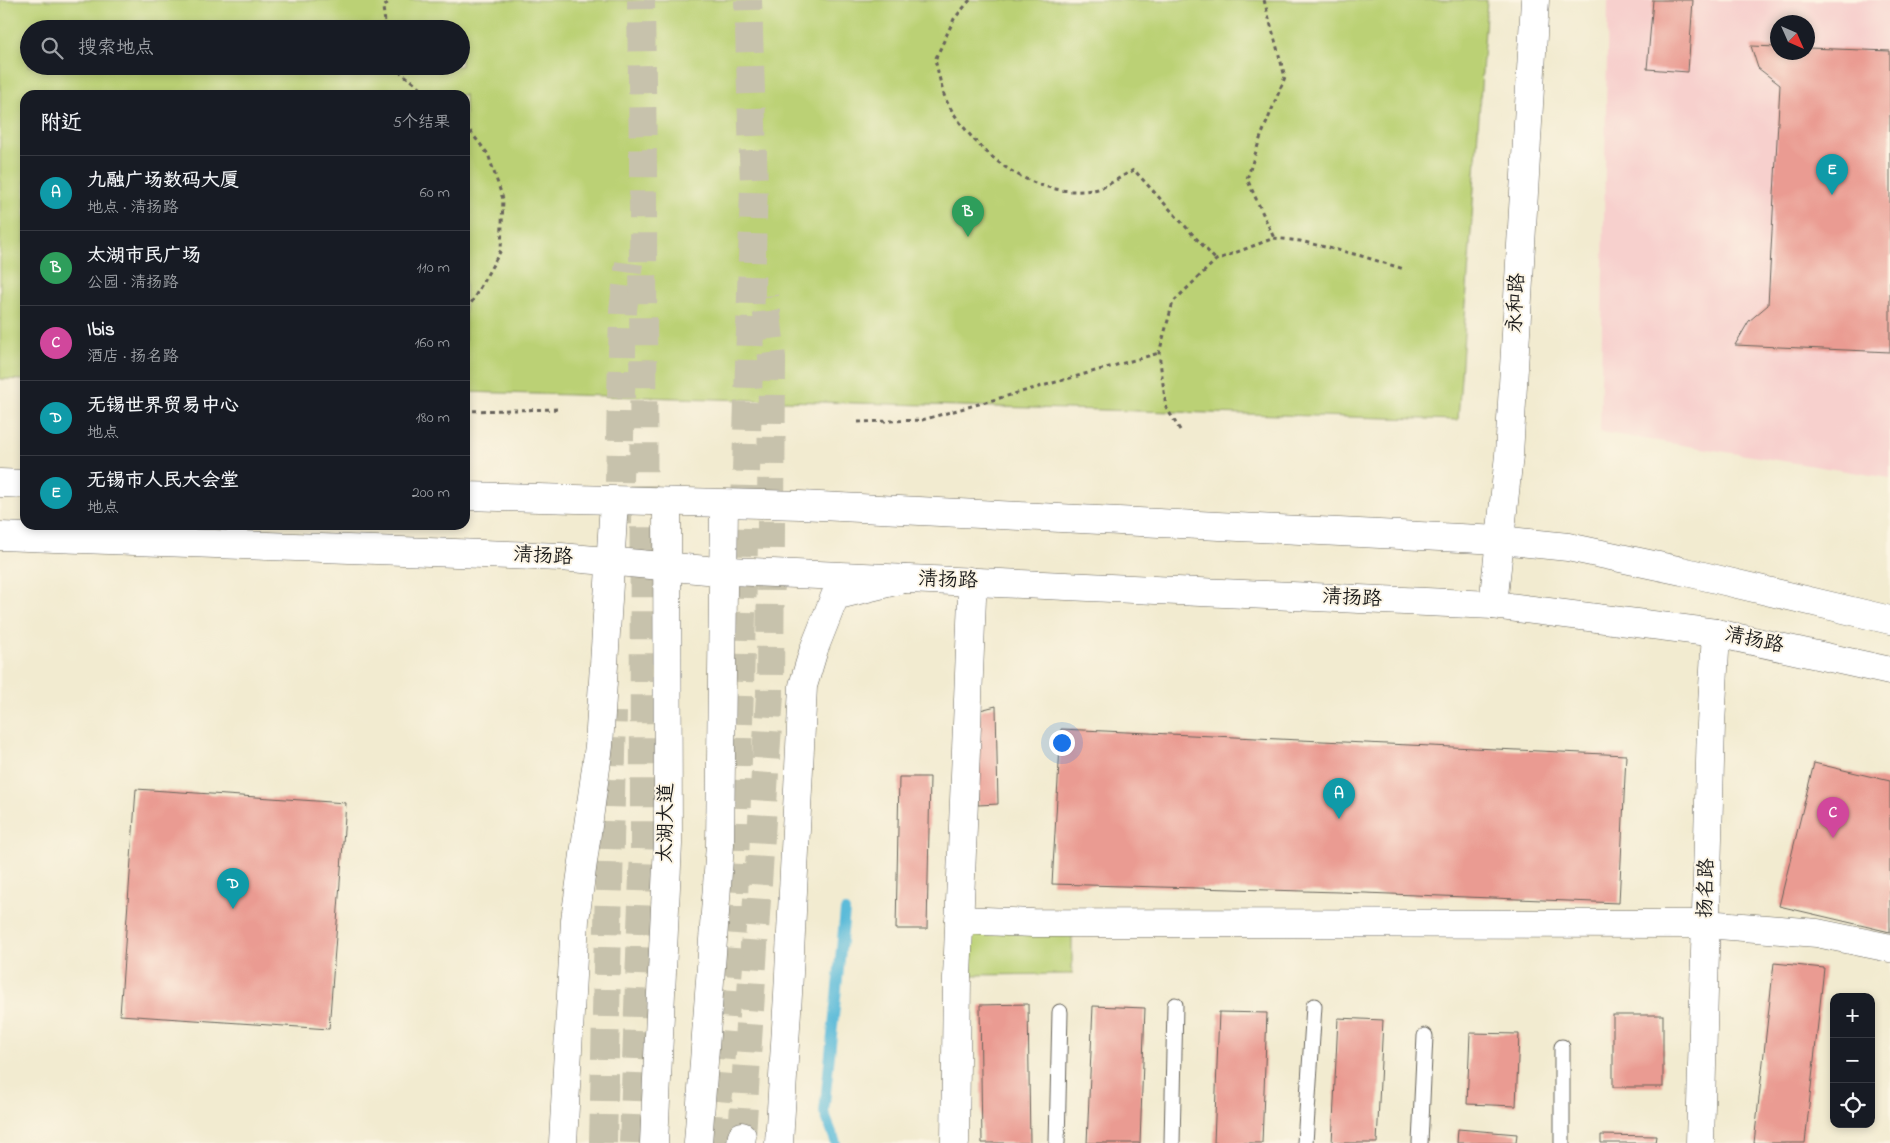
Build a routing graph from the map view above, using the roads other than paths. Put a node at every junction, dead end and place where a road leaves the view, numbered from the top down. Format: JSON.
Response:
{"nodes":[{"id":1,"x":1535,"y":0,"type":"edge"},
{"id":2,"x":0,"y":483,"type":"edge"},
{"id":3,"x":20,"y":484,"type":"edge"},
{"id":4,"x":470,"y":496,"type":"edge"},
{"id":5,"x":614,"y":502,"type":"junction"},
{"id":6,"x":667,"y":502,"type":"junction"},
{"id":7,"x":724,"y":504,"type":"junction"},
{"id":8,"x":0,"y":536,"type":"edge"},
{"id":9,"x":1500,"y":540,"type":"junction"},
{"id":10,"x":610,"y":562,"type":"junction"},
{"id":11,"x":667,"y":566,"type":"junction"},
{"id":12,"x":724,"y":570,"type":"junction"},
{"id":13,"x":904,"y":579,"type":"junction"},
{"id":14,"x":970,"y":582,"type":"junction"},
{"id":15,"x":1493,"y":605,"type":"junction"},
{"id":16,"x":1890,"y":620,"type":"edge"},
{"id":17,"x":1716,"y":633,"type":"junction"},
{"id":18,"x":1890,"y":671,"type":"edge"},
{"id":19,"x":959,"y":920,"type":"junction"},
{"id":20,"x":1706,"y":924,"type":"junction"},
{"id":21,"x":1890,"y":948,"type":"edge"},
{"id":22,"x":1175,"y":1005,"type":"dead end"},
{"id":23,"x":1314,"y":1006,"type":"dead end"},
{"id":24,"x":1060,"y":1012,"type":"dead end"},
{"id":25,"x":1425,"y":1036,"type":"dead end"},
{"id":26,"x":1562,"y":1047,"type":"dead end"},
{"id":27,"x":563,"y":1143,"type":"edge"},
{"id":28,"x":654,"y":1143,"type":"edge"},
{"id":29,"x":698,"y":1143,"type":"edge"},
{"id":30,"x":779,"y":1143,"type":"edge"},
{"id":31,"x":955,"y":1143,"type":"edge"},
{"id":32,"x":1057,"y":1143,"type":"edge"},
{"id":33,"x":1172,"y":1143,"type":"edge"},
{"id":34,"x":1304,"y":1143,"type":"edge"},
{"id":35,"x":1420,"y":1143,"type":"edge"},
{"id":36,"x":1562,"y":1143,"type":"edge"},
{"id":37,"x":1700,"y":1143,"type":"edge"}],
"edges":[{"from":1,"to":9,"type":"main road","name":"永和路"},
{"from":2,"to":3,"type":"main road"},
{"from":4,"to":5,"type":"main road"},
{"from":5,"to":6,"type":"main road"},
{"from":5,"to":10,"type":"main road"},
{"from":6,"to":7,"type":"main road"},
{"from":6,"to":11,"type":"main road","name":"太湖大道"},
{"from":7,"to":9,"type":"main road"},
{"from":7,"to":12,"type":"main road"},
{"from":8,"to":10,"type":"main road","name":"清扬路"},
{"from":9,"to":15,"type":"main road","name":"永和路"},
{"from":9,"to":16,"type":"main road"},
{"from":10,"to":11,"type":"main road","name":"清扬路"},
{"from":10,"to":27,"type":"main road"},
{"from":11,"to":12,"type":"main road","name":"清扬路"},
{"from":11,"to":28,"type":"main road","name":"太湖大道"},
{"from":12,"to":13,"type":"main road","name":"清扬路"},
{"from":12,"to":29,"type":"main road"},
{"from":13,"to":14,"type":"main road","name":"清扬路"},
{"from":13,"to":30,"type":"main road"},
{"from":14,"to":15,"type":"main road","name":"清扬路"},
{"from":14,"to":19,"type":"main road"},
{"from":15,"to":17,"type":"main road","name":"清扬路"},
{"from":17,"to":18,"type":"main road","name":"清扬路"},
{"from":17,"to":20,"type":"main road","name":"扬名路"},
{"from":19,"to":20,"type":"main road"},
{"from":19,"to":31,"type":"main road"},
{"from":20,"to":21,"type":"main road"},
{"from":20,"to":37,"type":"main road","name":"扬名路"},
{"from":22,"to":33,"type":"lane"},
{"from":23,"to":34,"type":"lane"},
{"from":24,"to":32,"type":"lane"},
{"from":25,"to":35,"type":"lane"},
{"from":26,"to":36,"type":"lane"}]}
